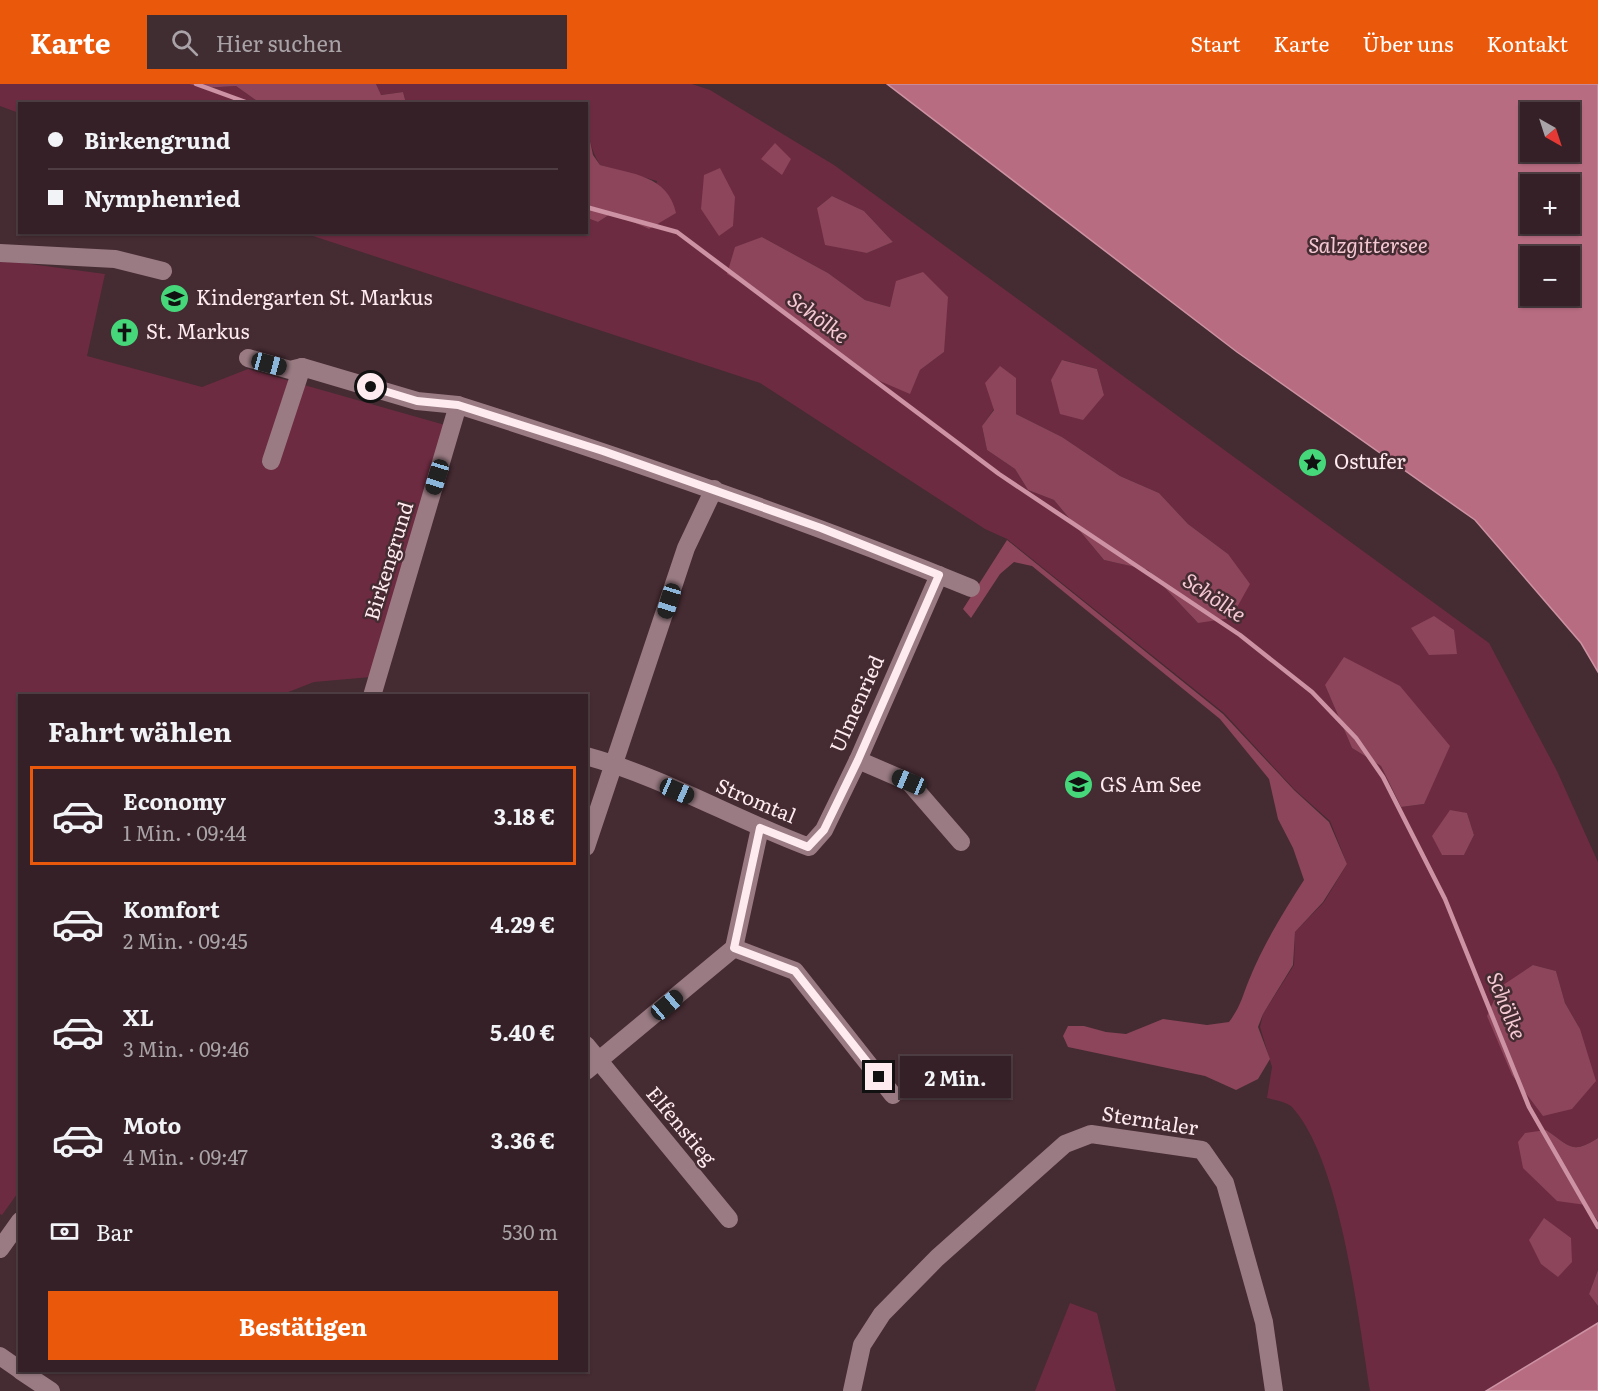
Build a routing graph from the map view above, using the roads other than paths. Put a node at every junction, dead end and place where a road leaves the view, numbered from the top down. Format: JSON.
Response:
{"nodes":[{"id":1,"x":0,"y":253,"type":"edge"},
{"id":2,"x":162,"y":271,"type":"dead end"},
{"id":3,"x":248,"y":358,"type":"dead end"},
{"id":4,"x":302,"y":367,"type":"junction"},
{"id":5,"x":458,"y":405,"type":"junction"},
{"id":6,"x":271,"y":461,"type":"dead end"},
{"id":7,"x":714,"y":489,"type":"junction"},
{"id":8,"x":939,"y":575,"type":"junction"},
{"id":9,"x":971,"y":588,"type":"dead end"},
{"id":10,"x":373,"y":694,"type":"edge"},
{"id":11,"x":588,"y":756,"type":"edge"},
{"id":12,"x":858,"y":760,"type":"junction"},
{"id":13,"x":614,"y":763,"type":"junction"},
{"id":14,"x":760,"y":828,"type":"junction"},
{"id":15,"x":588,"y":842,"type":"edge"},
{"id":16,"x":961,"y":842,"type":"dead end"},
{"id":17,"x":808,"y":847,"type":"joint"},
{"id":18,"x":734,"y":948,"type":"junction"},
{"id":19,"x":588,"y":1051,"type":"edge"},
{"id":20,"x":593,"y":1066,"type":"edge"},
{"id":21,"x":893,"y":1095,"type":"dead end"},
{"id":22,"x":729,"y":1219,"type":"dead end"},
{"id":23,"x":18,"y":1224,"type":"edge"},
{"id":24,"x":0,"y":1249,"type":"edge"},
{"id":25,"x":0,"y":1356,"type":"edge"},
{"id":26,"x":18,"y":1369,"type":"edge"},
{"id":27,"x":23,"y":1372,"type":"edge"},
{"id":28,"x":51,"y":1391,"type":"edge"},
{"id":29,"x":852,"y":1391,"type":"edge"},
{"id":30,"x":1274,"y":1391,"type":"edge"}],
"edges":[{"from":1,"to":2,"type":"street"},
{"from":3,"to":4,"type":"street"},
{"from":4,"to":5,"type":"street"},
{"from":4,"to":6,"type":"street"},
{"from":5,"to":7,"type":"street"},
{"from":5,"to":10,"type":"street","name":"Birkengrund"},
{"from":7,"to":8,"type":"street"},
{"from":7,"to":13,"type":"street"},
{"from":8,"to":9,"type":"street"},
{"from":8,"to":12,"type":"street","name":"Ulmenried"},
{"from":11,"to":13,"type":"street","name":"Stromtal"},
{"from":12,"to":16,"type":"street"},
{"from":12,"to":17,"type":"street","name":"Ulmenried"},
{"from":13,"to":14,"type":"street","name":"Stromtal"},
{"from":13,"to":15,"type":"street"},
{"from":14,"to":17,"type":"street","name":"Stromtal"},
{"from":14,"to":18,"type":"street"},
{"from":18,"to":20,"type":"street"},
{"from":18,"to":21,"type":"street"},
{"from":19,"to":20,"type":"street","name":"Elfenstieg"},
{"from":20,"to":22,"type":"street","name":"Elfenstieg"},
{"from":23,"to":24,"type":"street"},
{"from":25,"to":26,"type":"street"},
{"from":27,"to":28,"type":"street"},
{"from":29,"to":30,"type":"street","name":"Sterntaler"}]}
